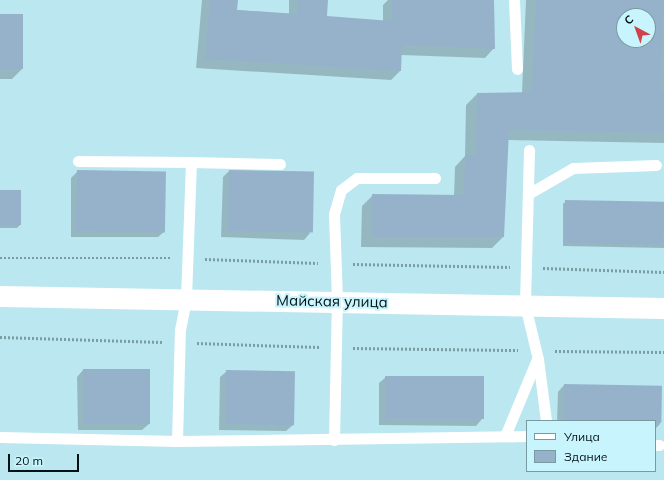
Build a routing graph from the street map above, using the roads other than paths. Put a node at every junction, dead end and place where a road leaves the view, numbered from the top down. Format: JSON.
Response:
{"nodes":[{"id":1,"x":514,"y":0,"type":"edge"},
{"id":2,"x":517,"y":70,"type":"dead end"},
{"id":3,"x":529,"y":150,"type":"dead end"},
{"id":4,"x":78,"y":161,"type":"dead end"},
{"id":5,"x":191,"y":162,"type":"junction"},
{"id":6,"x":280,"y":164,"type":"dead end"},
{"id":7,"x":656,"y":165,"type":"dead end"},
{"id":8,"x":435,"y":178,"type":"dead end"},
{"id":9,"x":528,"y":194,"type":"junction"},
{"id":10,"x":0,"y":296,"type":"edge"},
{"id":11,"x":186,"y":298,"type":"junction"},
{"id":12,"x":337,"y":300,"type":"junction"},
{"id":13,"x":525,"y":305,"type":"junction"},
{"id":14,"x":664,"y":308,"type":"edge"},
{"id":15,"x":538,"y":359,"type":"junction"},
{"id":16,"x":546,"y":420,"type":"edge"},
{"id":17,"x":506,"y":436,"type":"junction"},
{"id":18,"x":526,"y":436,"type":"edge"},
{"id":19,"x":0,"y":437,"type":"edge"},
{"id":20,"x":334,"y":440,"type":"junction"},
{"id":21,"x":177,"y":441,"type":"junction"}],
"edges":[{"from":1,"to":2,"type":"lane"},
{"from":3,"to":9,"type":"lane"},
{"from":4,"to":5,"type":"lane"},
{"from":5,"to":6,"type":"lane"},
{"from":5,"to":11,"type":"lane"},
{"from":7,"to":9,"type":"lane"},
{"from":8,"to":12,"type":"lane"},
{"from":9,"to":13,"type":"lane"},
{"from":10,"to":11,"type":"street","name":"Майская улица"},
{"from":11,"to":12,"type":"street","name":"Майская улица"},
{"from":11,"to":21,"type":"lane"},
{"from":12,"to":13,"type":"street","name":"Майская улица"},
{"from":12,"to":20,"type":"lane"},
{"from":13,"to":14,"type":"street","name":"Майская улица"},
{"from":13,"to":15,"type":"lane"},
{"from":15,"to":16,"type":"lane"},
{"from":15,"to":17,"type":"lane"},
{"from":17,"to":18,"type":"lane"},
{"from":17,"to":20,"type":"lane"},
{"from":19,"to":21,"type":"lane"},
{"from":20,"to":21,"type":"lane"}]}
